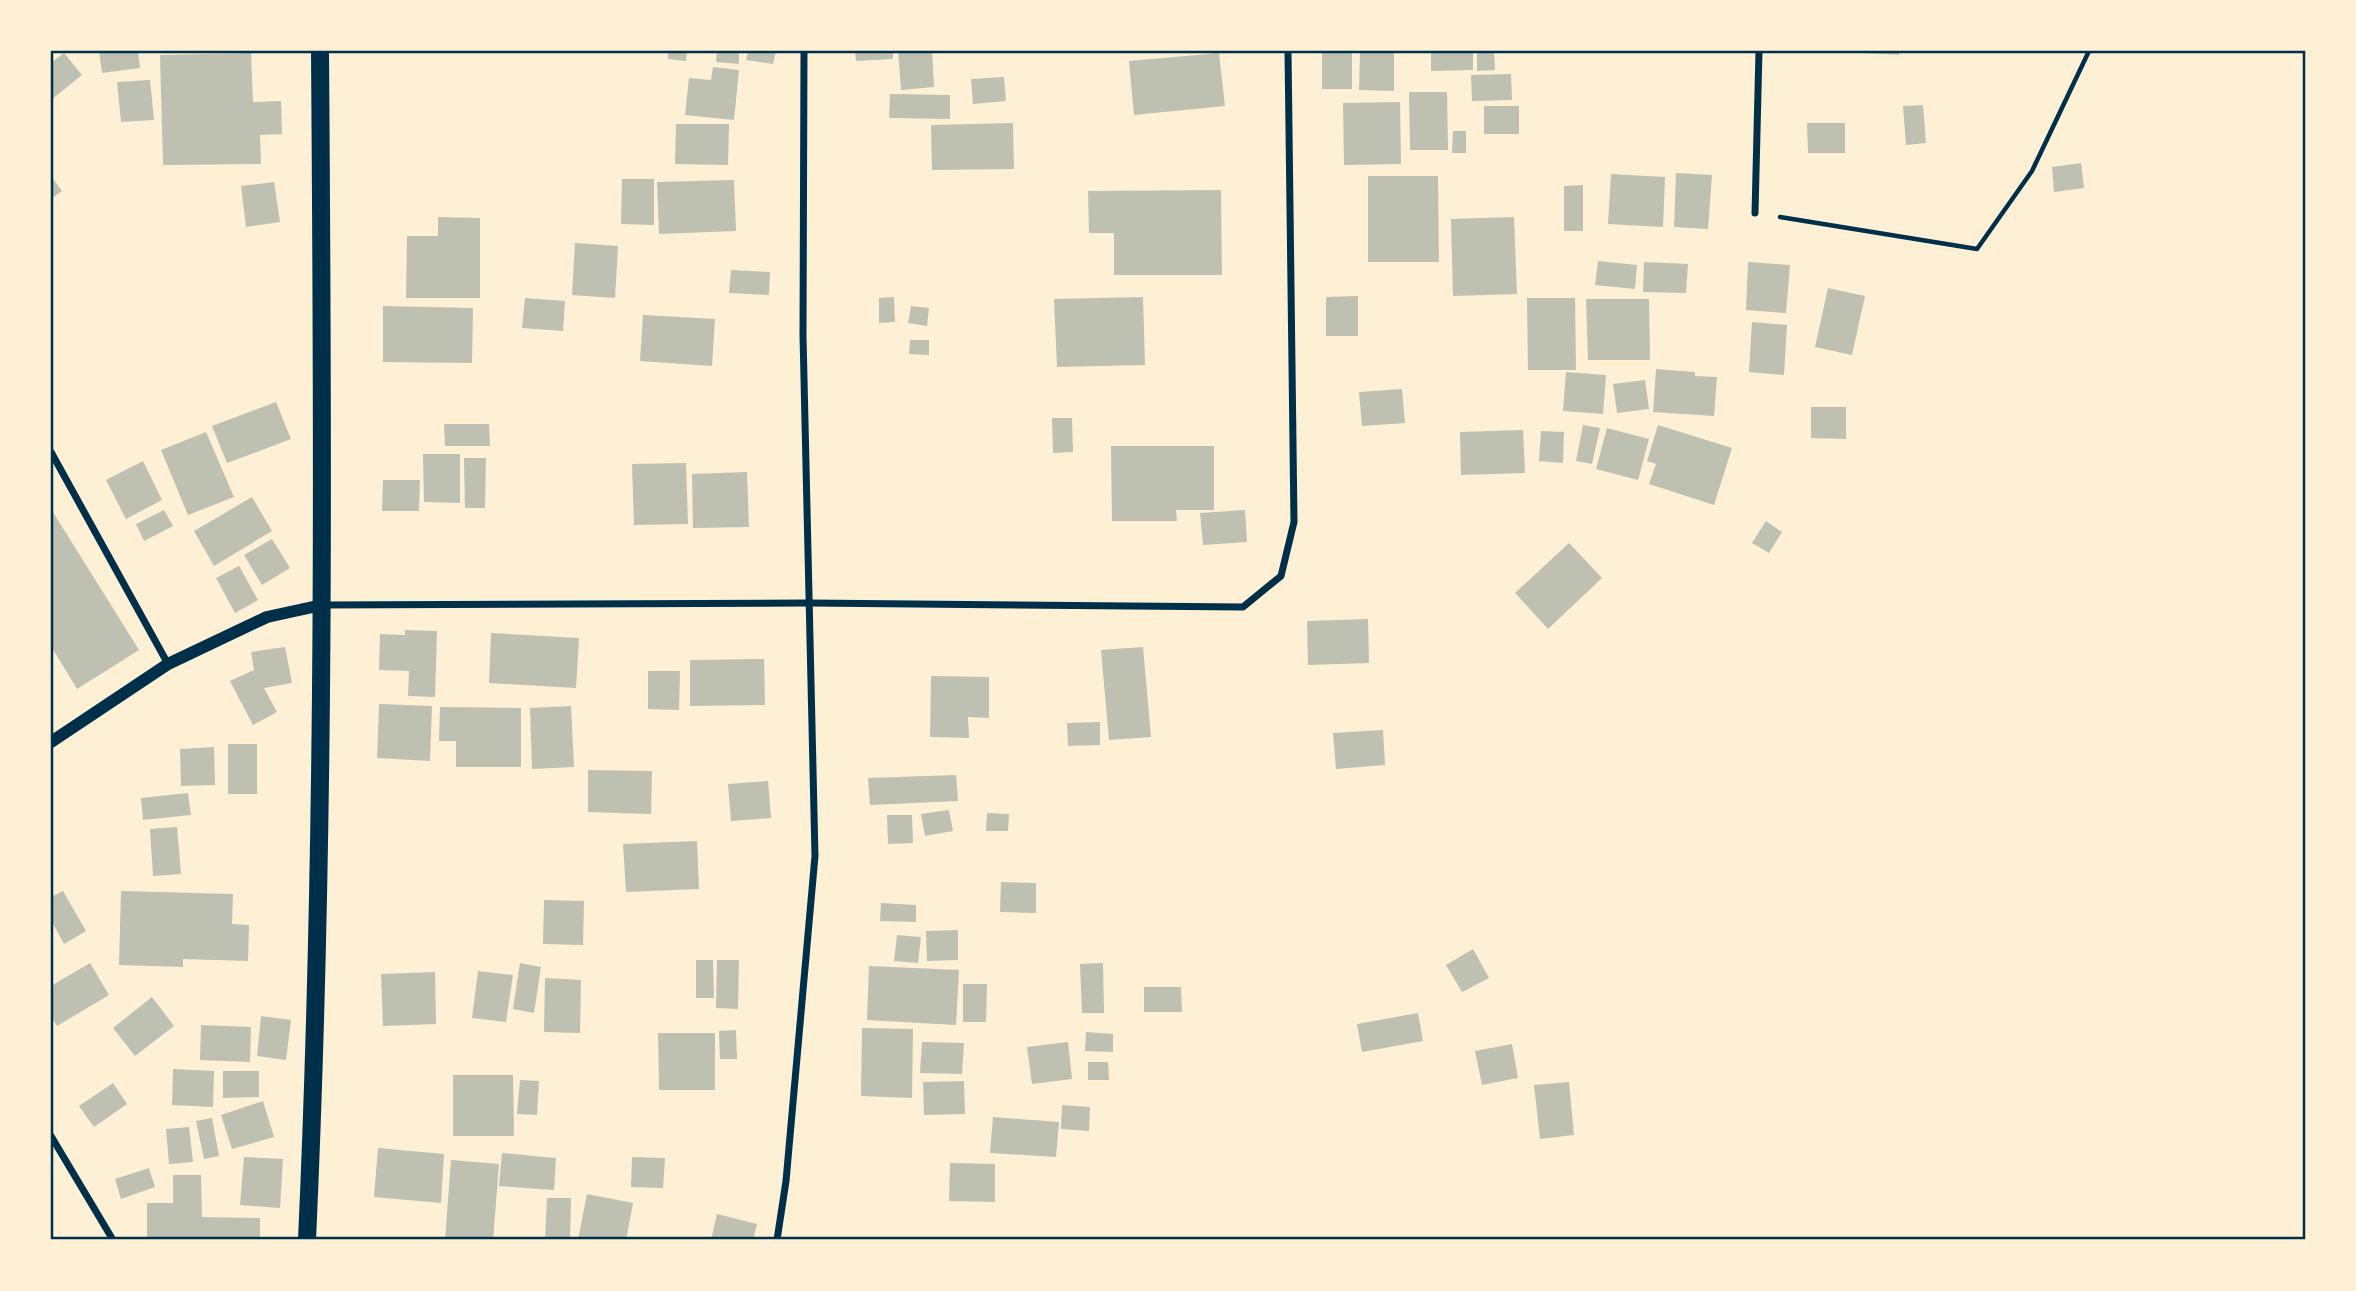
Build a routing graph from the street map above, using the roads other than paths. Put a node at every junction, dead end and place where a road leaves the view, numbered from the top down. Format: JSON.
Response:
{"nodes":[{"id":1,"x":320,"y":51,"type":"edge"},
{"id":2,"x":804,"y":51,"type":"edge"},
{"id":3,"x":1288,"y":51,"type":"edge"},
{"id":4,"x":1759,"y":51,"type":"edge"},
{"id":5,"x":1755,"y":213,"type":"road end"},
{"id":6,"x":51,"y":452,"type":"edge"},
{"id":7,"x":810,"y":603,"type":"junction"},
{"id":8,"x":322,"y":605,"type":"junction"},
{"id":9,"x":168,"y":664,"type":"junction"},
{"id":10,"x":51,"y":742,"type":"edge"},
{"id":11,"x":51,"y":1136,"type":"edge"},
{"id":12,"x":113,"y":1240,"type":"edge"},
{"id":13,"x":307,"y":1240,"type":"edge"},
{"id":14,"x":777,"y":1240,"type":"edge"}],
"edges":[{"from":1,"to":8,"type":"main road"},
{"from":2,"to":7,"type":"street"},
{"from":3,"to":7,"type":"street"},
{"from":4,"to":5,"type":"street"},
{"from":6,"to":9,"type":"street"},
{"from":7,"to":8,"type":"street"},
{"from":7,"to":14,"type":"street"},
{"from":8,"to":9,"type":"street"},
{"from":8,"to":13,"type":"main road"},
{"from":9,"to":10,"type":"street"},
{"from":11,"to":12,"type":"street"}]}
